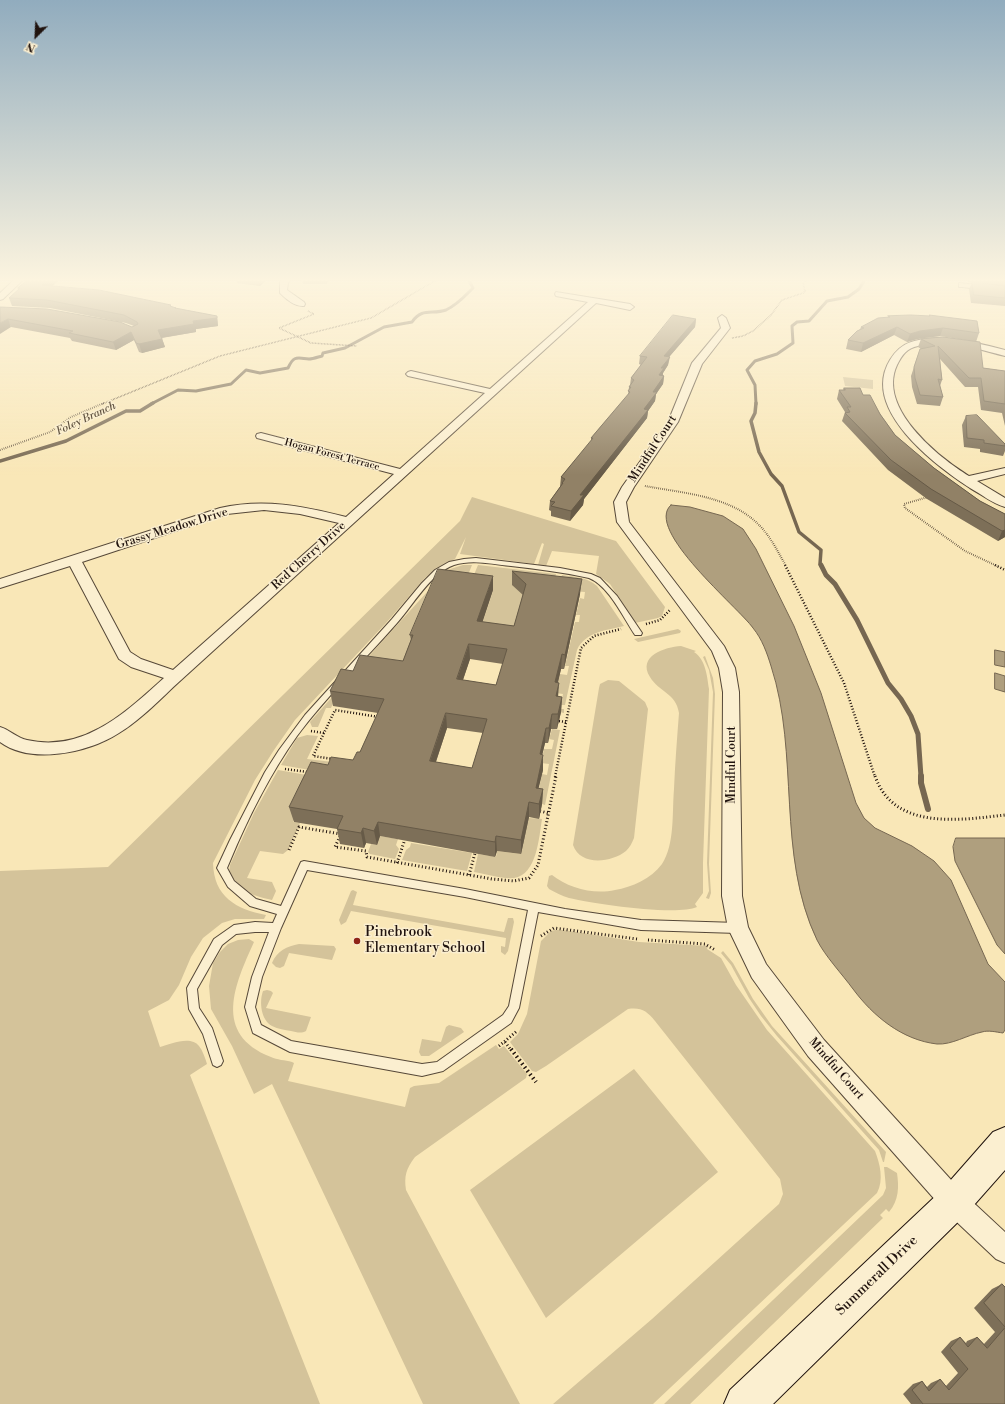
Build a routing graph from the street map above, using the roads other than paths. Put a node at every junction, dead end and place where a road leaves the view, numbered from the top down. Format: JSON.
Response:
{"nodes":[{"id":1,"x":546,"y":344,"type":"edge"},
{"id":2,"x":713,"y":344,"type":"edge"},
{"id":3,"x":914,"y":344,"type":"edge"},
{"id":4,"x":956,"y":344,"type":"edge"},
{"id":5,"x":1005,"y":353,"type":"edge"},
{"id":6,"x":412,"y":374,"type":"dead end"},
{"id":7,"x":492,"y":392,"type":"junction"},
{"id":8,"x":261,"y":436,"type":"dead end"},
{"id":9,"x":1005,"y":471,"type":"edge"},
{"id":10,"x":402,"y":474,"type":"junction"},
{"id":11,"x":968,"y":480,"type":"junction"},
{"id":12,"x":1005,"y":503,"type":"edge"},
{"id":13,"x":347,"y":521,"type":"junction"},
{"id":14,"x":74,"y":560,"type":"junction"},
{"id":15,"x":0,"y":584,"type":"edge"},
{"id":16,"x":635,"y":630,"type":"road end"},
{"id":17,"x":176,"y":676,"type":"junction"},
{"id":18,"x":0,"y":733,"type":"edge"},
{"id":19,"x":534,"y":907,"type":"junction"},
{"id":20,"x":284,"y":912,"type":"junction"},
{"id":21,"x":276,"y":928,"type":"junction"},
{"id":22,"x":738,"y":928,"type":"junction"},
{"id":23,"x":217,"y":1061,"type":"dead end"},
{"id":24,"x":1005,"y":1144,"type":"edge"},
{"id":25,"x":954,"y":1202,"type":"junction"},
{"id":26,"x":1005,"y":1250,"type":"edge"},
{"id":27,"x":744,"y":1404,"type":"edge"}],
"edges":[{"from":1,"to":7,"type":"street","name":"Red Cherry Drive"},
{"from":2,"to":22,"type":"street","name":"Mindful Court"},
{"from":3,"to":11,"type":"street"},
{"from":4,"to":5,"type":"street"},
{"from":6,"to":7,"type":"street"},
{"from":7,"to":10,"type":"street","name":"Red Cherry Drive"},
{"from":8,"to":10,"type":"street","name":"Hogan Forest Terrace"},
{"from":9,"to":11,"type":"street"},
{"from":10,"to":13,"type":"street","name":"Red Cherry Drive"},
{"from":11,"to":12,"type":"street"},
{"from":13,"to":14,"type":"street","name":"Grassy Meadow Drive"},
{"from":13,"to":17,"type":"street","name":"Red Cherry Drive"},
{"from":14,"to":15,"type":"street","name":"Grassy Meadow Drive"},
{"from":14,"to":17,"type":"street"},
{"from":16,"to":20,"type":"lane"},
{"from":17,"to":18,"type":"street","name":"Red Cherry Drive"},
{"from":19,"to":20,"type":"lane"},
{"from":19,"to":21,"type":"lane"},
{"from":19,"to":22,"type":"lane"},
{"from":20,"to":21,"type":"lane"},
{"from":21,"to":23,"type":"lane"},
{"from":22,"to":25,"type":"street","name":"Mindful Court"},
{"from":24,"to":25,"type":"street","name":"Summerall Drive"},
{"from":25,"to":26,"type":"street","name":"Mindful Court"},
{"from":25,"to":27,"type":"street","name":"Summerall Drive"}]}
